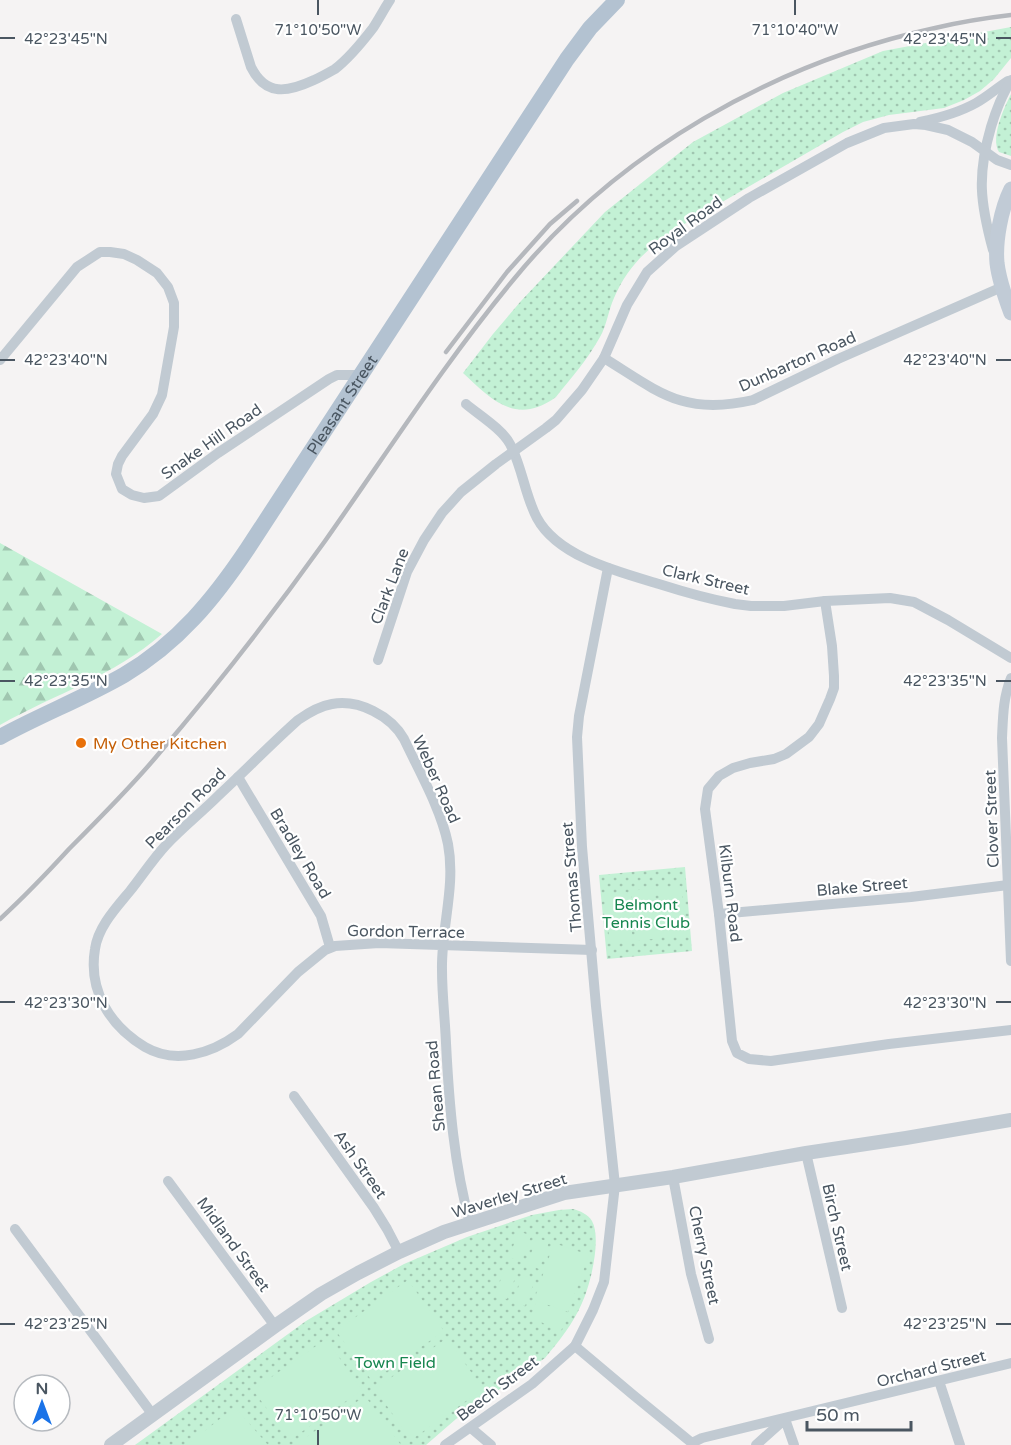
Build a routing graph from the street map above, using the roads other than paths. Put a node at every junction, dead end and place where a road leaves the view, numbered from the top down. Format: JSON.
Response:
{"nodes":[{"id":1,"x":390,"y":0,"type":"edge"},
{"id":2,"x":617,"y":0,"type":"edge"},
{"id":3,"x":236,"y":19,"type":"dead end"},
{"id":4,"x":1011,"y":79,"type":"edge"},
{"id":5,"x":914,"y":124,"type":"junction"},
{"id":6,"x":984,"y":151,"type":"junction"},
{"id":7,"x":1011,"y":165,"type":"edge"},
{"id":8,"x":1011,"y":189,"type":"edge"},
{"id":9,"x":997,"y":262,"type":"junction"},
{"id":10,"x":1002,"y":287,"type":"junction"},
{"id":11,"x":1011,"y":313,"type":"edge"},
{"id":12,"x":604,"y":358,"type":"junction"},
{"id":13,"x":0,"y":360,"type":"edge"},
{"id":14,"x":361,"y":375,"type":"junction"},
{"id":15,"x":466,"y":404,"type":"dead end"},
{"id":16,"x":513,"y":451,"type":"junction"},
{"id":17,"x":608,"y":568,"type":"junction"},
{"id":18,"x":825,"y":601,"type":"junction"},
{"id":19,"x":1011,"y":658,"type":"edge"},
{"id":20,"x":378,"y":660,"type":"dead end"},
{"id":21,"x":1011,"y":678,"type":"edge"},
{"id":22,"x":400,"y":733,"type":"joint"},
{"id":23,"x":0,"y":737,"type":"edge"},
{"id":24,"x":238,"y":777,"type":"junction"},
{"id":25,"x":1008,"y":885,"type":"junction"},
{"id":26,"x":719,"y":914,"type":"junction"},
{"id":27,"x":100,"y":933,"type":"joint"},
{"id":28,"x":444,"y":946,"type":"junction"},
{"id":29,"x":330,"y":948,"type":"junction"},
{"id":30,"x":592,"y":950,"type":"junction"},
{"id":31,"x":1011,"y":961,"type":"edge"},
{"id":32,"x":1011,"y":1030,"type":"edge"},
{"id":33,"x":294,"y":1096,"type":"dead end"},
{"id":34,"x":1011,"y":1120,"type":"edge"},
{"id":35,"x":806,"y":1153,"type":"junction"},
{"id":36,"x":673,"y":1176,"type":"junction"},
{"id":37,"x":168,"y":1181,"type":"dead end"},
{"id":38,"x":615,"y":1185,"type":"junction"},
{"id":39,"x":470,"y":1223,"type":"junction"},
{"id":40,"x":15,"y":1229,"type":"dead end"},
{"id":41,"x":399,"y":1252,"type":"junction"},
{"id":42,"x":842,"y":1308,"type":"dead end"},
{"id":43,"x":275,"y":1326,"type":"junction"},
{"id":44,"x":709,"y":1339,"type":"dead end"},
{"id":45,"x":575,"y":1346,"type":"junction"},
{"id":46,"x":1011,"y":1363,"type":"edge"},
{"id":47,"x":939,"y":1381,"type":"junction"},
{"id":48,"x":153,"y":1415,"type":"junction"},
{"id":49,"x":785,"y":1419,"type":"junction"},
{"id":50,"x":471,"y":1428,"type":"junction"},
{"id":51,"x":693,"y":1444,"type":"edge"},
{"id":52,"x":111,"y":1445,"type":"edge"},
{"id":53,"x":445,"y":1445,"type":"edge"},
{"id":54,"x":491,"y":1445,"type":"edge"},
{"id":55,"x":756,"y":1445,"type":"edge"},
{"id":56,"x":794,"y":1445,"type":"edge"},
{"id":57,"x":960,"y":1445,"type":"edge"}],
"edges":[{"from":1,"to":3,"type":"street"},
{"from":2,"to":14,"type":"main road","name":"Pleasant Street"},
{"from":4,"to":5,"type":"street","name":"Royal Road"},
{"from":4,"to":6,"type":"street"},
{"from":5,"to":6,"type":"street","name":"Royal Road"},
{"from":5,"to":12,"type":"street","name":"Royal Road"},
{"from":6,"to":7,"type":"street","name":"Royal Road"},
{"from":6,"to":9,"type":"street"},
{"from":8,"to":9,"type":"main road"},
{"from":9,"to":10,"type":"main road"},
{"from":10,"to":11,"type":"main road"},
{"from":10,"to":12,"type":"street","name":"Dunbarton Road"},
{"from":12,"to":16,"type":"street","name":"Royal Road"},
{"from":13,"to":14,"type":"street","name":"Snake Hill Road"},
{"from":14,"to":23,"type":"main road","name":"Pleasant Street"},
{"from":15,"to":16,"type":"street","name":"Clark Street"},
{"from":16,"to":17,"type":"street","name":"Clark Street"},
{"from":16,"to":20,"type":"street","name":"Clark Lane"},
{"from":17,"to":18,"type":"street","name":"Clark Street"},
{"from":17,"to":30,"type":"street","name":"Thomas Street"},
{"from":18,"to":19,"type":"street","name":"Clark Street"},
{"from":18,"to":26,"type":"street","name":"Kilburn Road"},
{"from":21,"to":25,"type":"street","name":"Clover Street"},
{"from":22,"to":24,"type":"street","name":"Pearson Road"},
{"from":22,"to":28,"type":"street","name":"Weber Road"},
{"from":24,"to":27,"type":"street","name":"Pearson Road"},
{"from":24,"to":29,"type":"street","name":"Bradley Road"},
{"from":25,"to":26,"type":"street","name":"Blake Street"},
{"from":25,"to":31,"type":"street","name":"Clover Street"},
{"from":26,"to":32,"type":"street","name":"Kilburn Road"},
{"from":27,"to":29,"type":"street","name":"Gordon Terrace"},
{"from":28,"to":29,"type":"street","name":"Gordon Terrace"},
{"from":28,"to":30,"type":"street","name":"Gordon Terrace"},
{"from":28,"to":39,"type":"street","name":"Shean Road"},
{"from":30,"to":38,"type":"street","name":"Thomas Street"},
{"from":33,"to":41,"type":"street","name":"Ash Street"},
{"from":34,"to":35,"type":"street","name":"Waverley Street"},
{"from":35,"to":36,"type":"street","name":"Waverley Street"},
{"from":35,"to":42,"type":"street","name":"Birch Street"},
{"from":36,"to":38,"type":"street","name":"Waverley Street"},
{"from":36,"to":44,"type":"street","name":"Cherry Street"},
{"from":37,"to":43,"type":"street","name":"Midland Street"},
{"from":38,"to":39,"type":"street","name":"Waverley Street"},
{"from":38,"to":45,"type":"street","name":"Beech Street"},
{"from":39,"to":41,"type":"street","name":"Waverley Street"},
{"from":40,"to":48,"type":"street"},
{"from":41,"to":43,"type":"street","name":"Waverley Street"},
{"from":43,"to":48,"type":"street","name":"Waverley Street"},
{"from":45,"to":50,"type":"street","name":"Beech Street"},
{"from":45,"to":51,"type":"street","name":"Orchard Street"},
{"from":46,"to":47,"type":"street","name":"Orchard Street"},
{"from":47,"to":49,"type":"street","name":"Orchard Street"},
{"from":47,"to":57,"type":"street"},
{"from":48,"to":52,"type":"street","name":"Waverley Street"},
{"from":49,"to":51,"type":"street","name":"Orchard Street"},
{"from":49,"to":55,"type":"street"},
{"from":49,"to":56,"type":"street"},
{"from":50,"to":53,"type":"street","name":"Beech Street"},
{"from":50,"to":54,"type":"street"}]}
